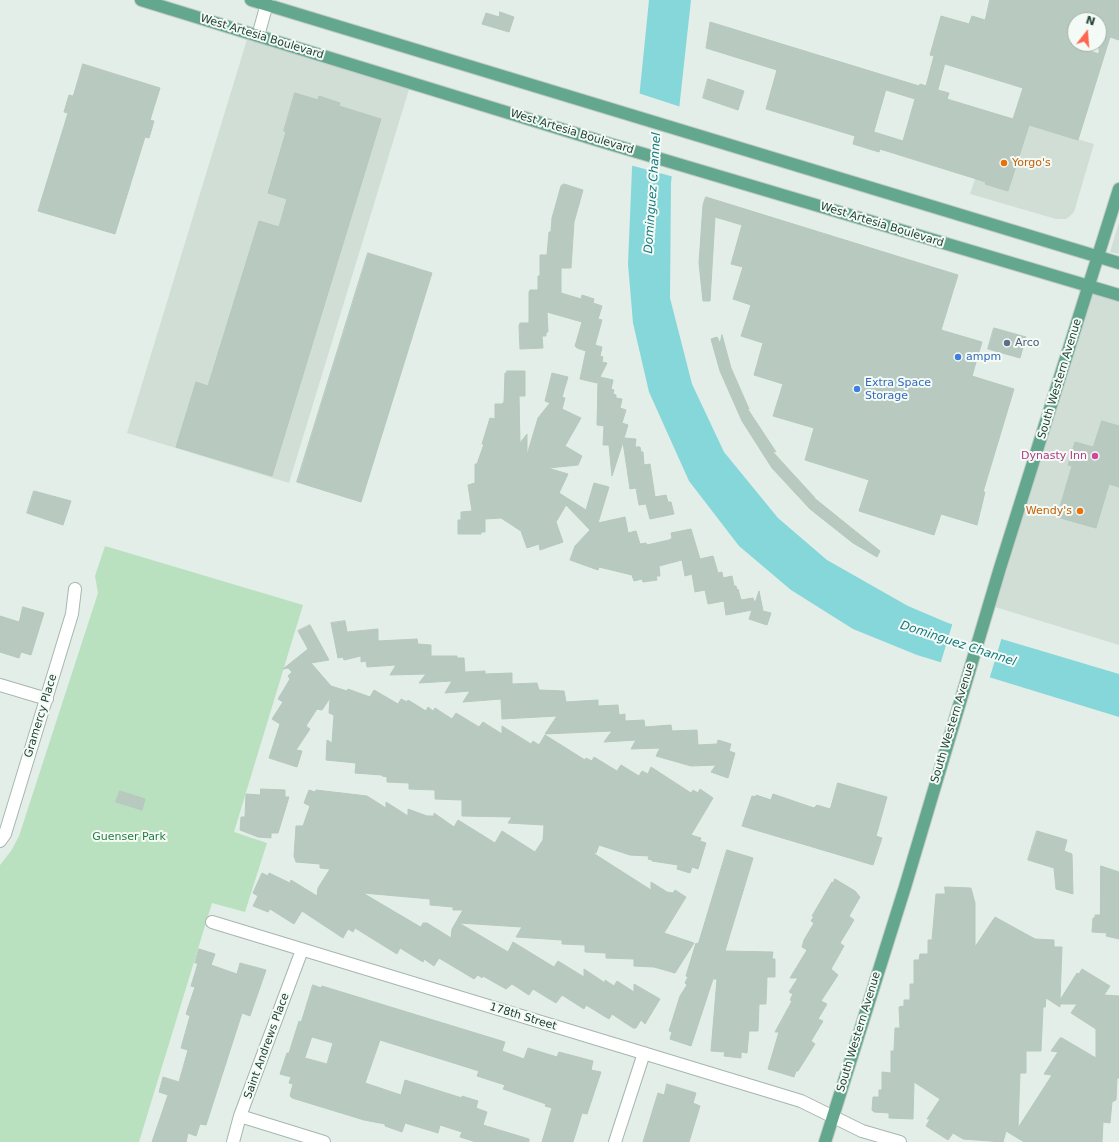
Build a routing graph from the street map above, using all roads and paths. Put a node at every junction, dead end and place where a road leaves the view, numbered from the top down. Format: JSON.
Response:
{"nodes":[{"id":1,"x":141,"y":0,"type":"edge"},
{"id":2,"x":251,"y":0,"type":"edge"},
{"id":3,"x":268,"y":2,"type":"edge"},
{"id":4,"x":258,"y":36,"type":"junction"},
{"id":5,"x":1119,"y":189,"type":"edge"},
{"id":6,"x":1098,"y":257,"type":"junction"},
{"id":7,"x":1119,"y":263,"type":"edge"},
{"id":8,"x":1089,"y":286,"type":"junction"},
{"id":9,"x":1119,"y":295,"type":"edge"},
{"id":10,"x":74,"y":589,"type":"dead end"},
{"id":11,"x":0,"y":684,"type":"edge"},
{"id":12,"x":47,"y":699,"type":"junction"},
{"id":13,"x":0,"y":841,"type":"edge"},
{"id":14,"x":212,"y":922,"type":"dead end"},
{"id":15,"x":302,"y":950,"type":"junction"},
{"id":16,"x":644,"y":1053,"type":"junction"},
{"id":17,"x":833,"y":1115,"type":"junction"},
{"id":18,"x":240,"y":1116,"type":"junction"},
{"id":19,"x":233,"y":1142,"type":"edge"},
{"id":20,"x":324,"y":1142,"type":"edge"},
{"id":21,"x":615,"y":1142,"type":"edge"},
{"id":22,"x":824,"y":1142,"type":"edge"},
{"id":23,"x":900,"y":1142,"type":"edge"}],
"edges":[{"from":1,"to":4,"type":"main road","name":"West Artesia Boulevard"},
{"from":2,"to":3,"type":"main road"},
{"from":3,"to":4,"type":"street"},
{"from":3,"to":6,"type":"main road"},
{"from":4,"to":8,"type":"main road","name":"West Artesia Boulevard"},
{"from":5,"to":6,"type":"main road","name":"South Western Avenue"},
{"from":6,"to":7,"type":"main road"},
{"from":6,"to":8,"type":"main road","name":"South Western Avenue"},
{"from":8,"to":9,"type":"main road","name":"West Artesia Boulevard"},
{"from":8,"to":17,"type":"main road","name":"South Western Avenue"},
{"from":10,"to":12,"type":"street","name":"Gramercy Place"},
{"from":11,"to":12,"type":"street"},
{"from":12,"to":13,"type":"street","name":"Gramercy Place"},
{"from":14,"to":15,"type":"street","name":"178th Street"},
{"from":15,"to":16,"type":"street","name":"178th Street"},
{"from":15,"to":18,"type":"street","name":"Saint Andrews Place"},
{"from":16,"to":17,"type":"street","name":"178th Street"},
{"from":16,"to":21,"type":"street"},
{"from":17,"to":22,"type":"main road","name":"South Western Avenue"},
{"from":17,"to":23,"type":"street","name":"178th Street"},
{"from":18,"to":19,"type":"street","name":"Saint Andrews Place"},
{"from":18,"to":20,"type":"street"}]}
